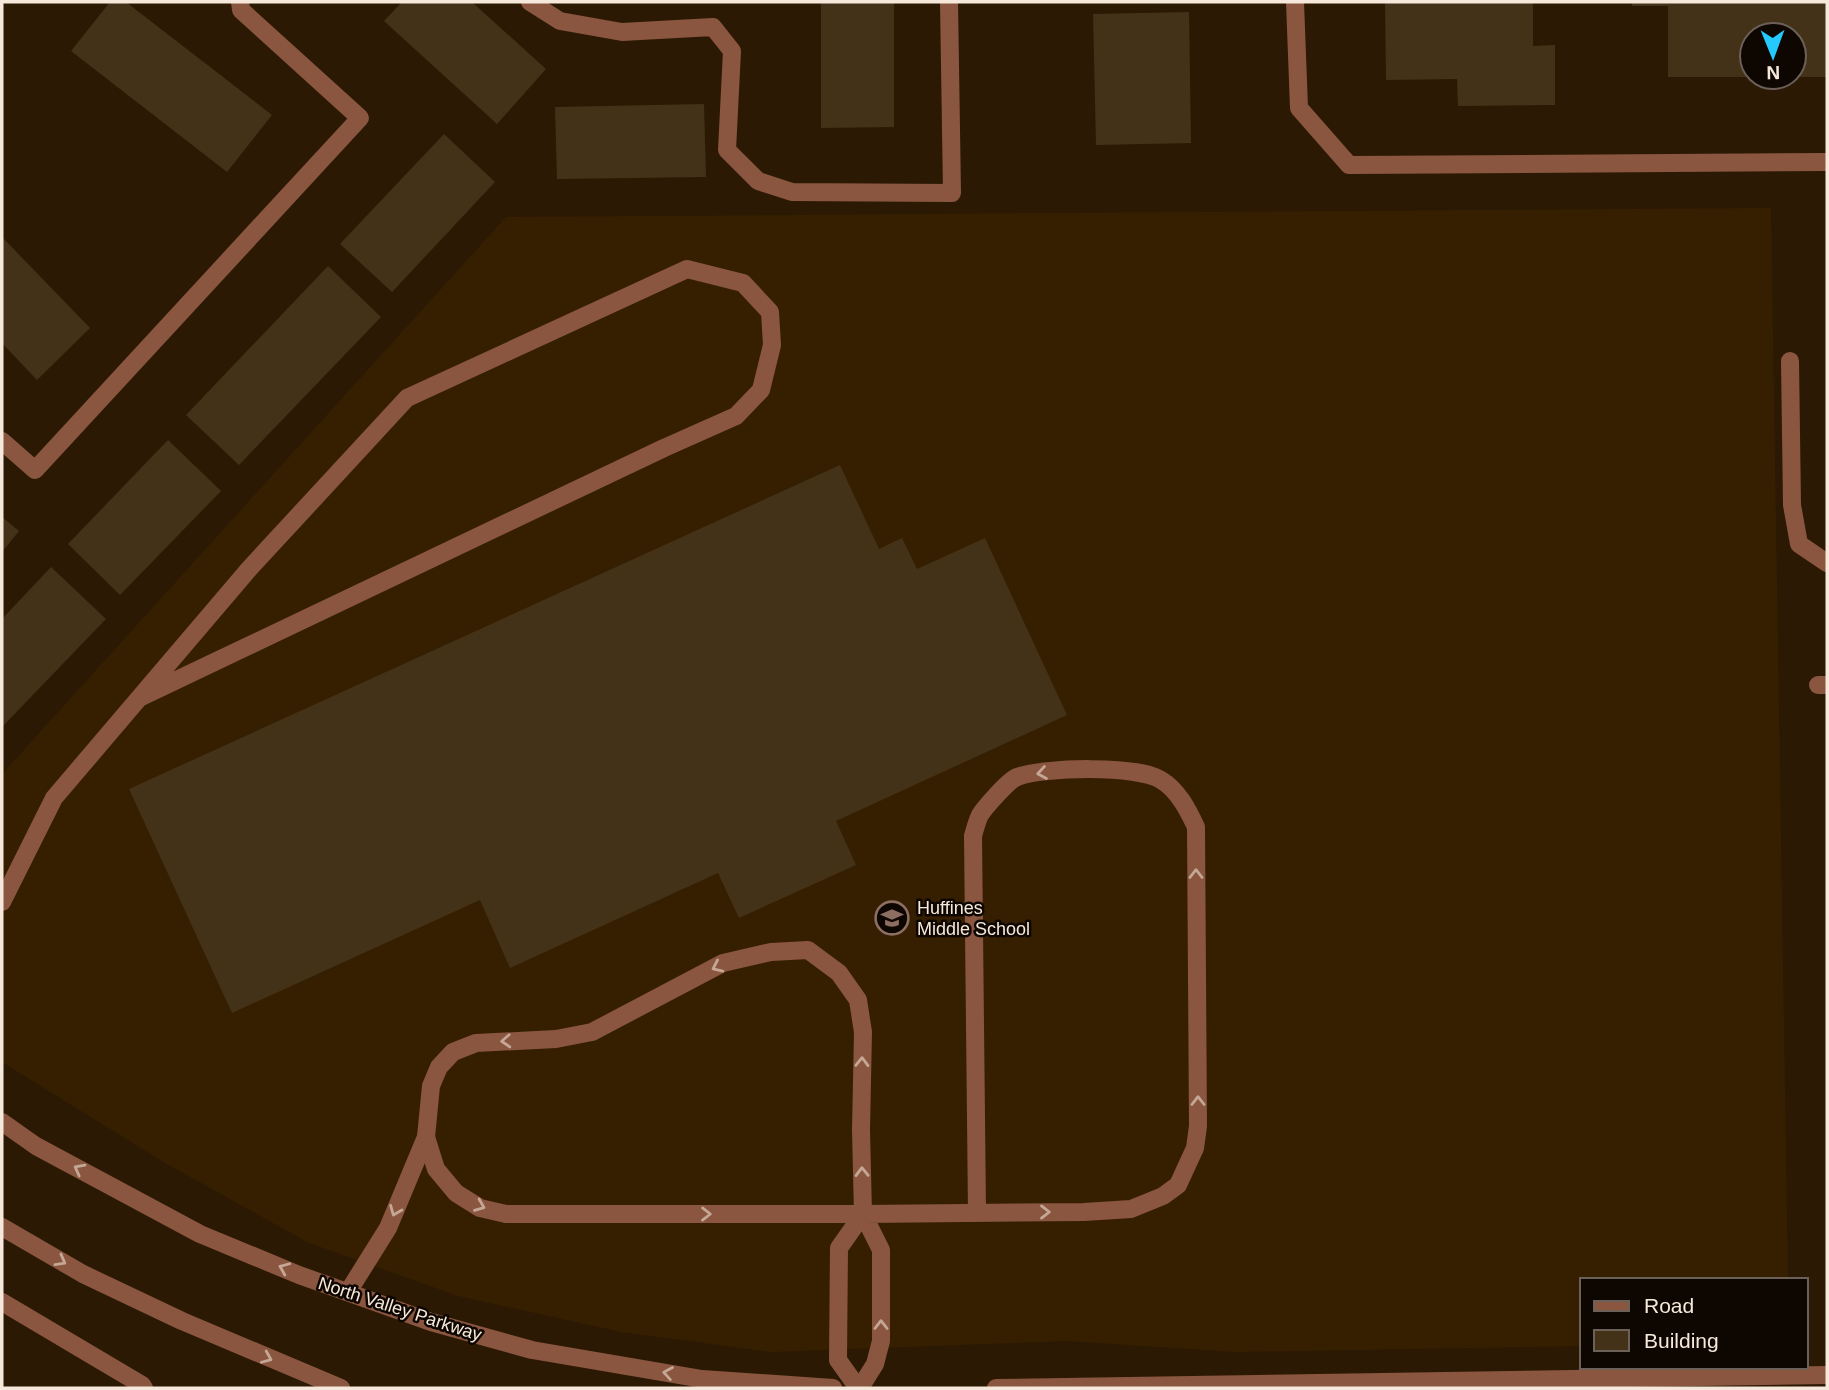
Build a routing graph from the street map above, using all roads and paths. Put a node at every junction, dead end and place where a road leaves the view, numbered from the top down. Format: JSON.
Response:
{"nodes":[{"id":1,"x":240,"y":2,"type":"edge"},
{"id":2,"x":530,"y":2,"type":"edge"},
{"id":3,"x":949,"y":2,"type":"edge"},
{"id":4,"x":1295,"y":2,"type":"edge"},
{"id":5,"x":1827,"y":162,"type":"edge"},
{"id":6,"x":1790,"y":361,"type":"dead end"},
{"id":7,"x":2,"y":441,"type":"edge"},
{"id":8,"x":1827,"y":563,"type":"edge"},
{"id":9,"x":141,"y":697,"type":"junction"},
{"id":10,"x":2,"y":902,"type":"edge"},
{"id":11,"x":2,"y":1122,"type":"edge"},
{"id":12,"x":426,"y":1137,"type":"junction"},
{"id":13,"x":977,"y":1212,"type":"junction"},
{"id":14,"x":863,"y":1214,"type":"junction"},
{"id":15,"x":2,"y":1227,"type":"edge"},
{"id":16,"x":348,"y":1292,"type":"junction"},
{"id":17,"x":2,"y":1303,"type":"edge"},
{"id":18,"x":1827,"y":1375,"type":"edge"},
{"id":19,"x":144,"y":1388,"type":"edge"},
{"id":20,"x":341,"y":1388,"type":"edge"},
{"id":21,"x":833,"y":1388,"type":"edge"},
{"id":22,"x":859,"y":1388,"type":"edge"},
{"id":23,"x":996,"y":1388,"type":"edge"}],
"edges":[{"from":1,"to":7,"type":"street"},
{"from":2,"to":3,"type":"street"},
{"from":4,"to":5,"type":"street"},
{"from":6,"to":8,"type":"street"},
{"from":9,"to":9,"type":"street"},
{"from":9,"to":10,"type":"street"},
{"from":16,"to":11,"type":"street","name":"North Valley Parkway","one_way":true},
{"from":12,"to":14,"type":"street","one_way":true},
{"from":14,"to":12,"type":"street","one_way":true},
{"from":12,"to":16,"type":"street","one_way":true},
{"from":13,"to":13,"type":"street","one_way":true},
{"from":13,"to":14,"type":"street"},
{"from":22,"to":14,"type":"street","one_way":true},
{"from":14,"to":22,"type":"street"},
{"from":15,"to":20,"type":"street","one_way":true},
{"from":21,"to":16,"type":"street","name":"North Valley Parkway","one_way":true},
{"from":17,"to":19,"type":"street"},
{"from":18,"to":23,"type":"street"}]}
